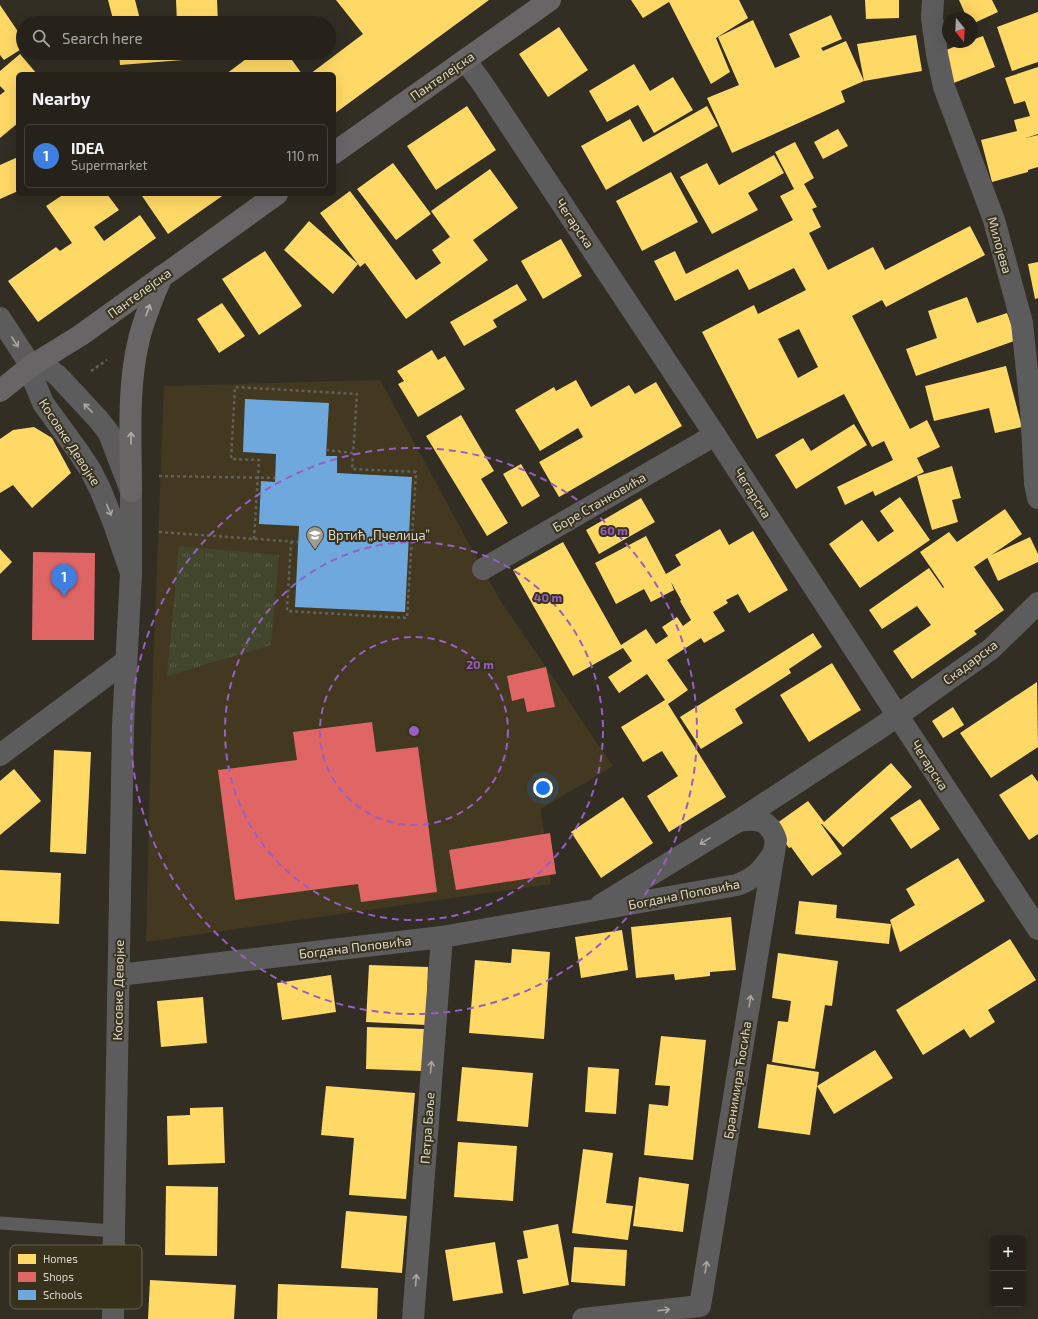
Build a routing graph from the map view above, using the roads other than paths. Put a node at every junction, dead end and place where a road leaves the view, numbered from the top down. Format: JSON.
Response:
{"nodes":[{"id":1,"x":550,"y":0,"type":"edge"},
{"id":2,"x":933,"y":0,"type":"edge"},
{"id":3,"x":465,"y":60,"type":"junction"},
{"id":4,"x":336,"y":152,"type":"edge"},
{"id":5,"x":274,"y":196,"type":"edge"},
{"id":6,"x":162,"y":276,"type":"junction"},
{"id":7,"x":0,"y":318,"type":"edge"},
{"id":8,"x":31,"y":366,"type":"junction"},
{"id":9,"x":0,"y":391,"type":"edge"},
{"id":10,"x":715,"y":435,"type":"junction"},
{"id":11,"x":131,"y":491,"type":"junction"},
{"id":12,"x":1038,"y":498,"type":"edge"},
{"id":13,"x":483,"y":569,"type":"dead end"},
{"id":14,"x":131,"y":573,"type":"junction"},
{"id":15,"x":1038,"y":603,"type":"edge"},
{"id":16,"x":126,"y":661,"type":"junction"},
{"id":17,"x":898,"y":716,"type":"junction"},
{"id":18,"x":0,"y":755,"type":"edge"},
{"id":19,"x":738,"y":821,"type":"junction"},
{"id":20,"x":774,"y":854,"type":"junction"},
{"id":21,"x":590,"y":912,"type":"junction"},
{"id":22,"x":1038,"y":929,"type":"edge"},
{"id":23,"x":442,"y":937,"type":"junction"},
{"id":24,"x":119,"y":975,"type":"junction"},
{"id":25,"x":0,"y":1223,"type":"edge"},
{"id":26,"x":114,"y":1231,"type":"junction"},
{"id":27,"x":114,"y":1245,"type":"edge"},
{"id":28,"x":113,"y":1309,"type":"edge"},
{"id":29,"x":113,"y":1319,"type":"edge"},
{"id":30,"x":413,"y":1319,"type":"edge"},
{"id":31,"x":583,"y":1319,"type":"edge"}],
"edges":[{"from":1,"to":3,"type":"main road","name":"Пантелејска"},
{"from":2,"to":12,"type":"street","name":"Милојева"},
{"from":3,"to":4,"type":"main road","name":"Пантелејска"},
{"from":3,"to":10,"type":"street","name":"Чегарска"},
{"from":5,"to":6,"type":"main road","name":"Пантелејска"},
{"from":6,"to":8,"type":"main road","name":"Пантелејска"},
{"from":11,"to":6,"type":"main road","one_way":true},
{"from":7,"to":8,"type":"street","one_way":true},
{"from":8,"to":9,"type":"main road","name":"Пантелејска"},
{"from":11,"to":8,"type":"street","name":"Косовке Девојке","one_way":true},
{"from":8,"to":14,"type":"street","name":"Косовке Девојке","one_way":true},
{"from":10,"to":13,"type":"street","name":"Боре Станковића"},
{"from":10,"to":17,"type":"street","name":"Чегарска"},
{"from":11,"to":14,"type":"street","name":"Косовке Девојке"},
{"from":14,"to":16,"type":"street","name":"Косовке Девојке"},
{"from":15,"to":17,"type":"street","name":"Скадарска"},
{"from":16,"to":18,"type":"street"},
{"from":16,"to":24,"type":"street","name":"Косовке Девојке"},
{"from":17,"to":19,"type":"street","name":"Богдана Поповића"},
{"from":17,"to":22,"type":"street","name":"Чегарска"},
{"from":19,"to":20,"type":"street","name":"Богдана Поповића"},
{"from":19,"to":21,"type":"street","name":"Богдана Поповића","one_way":true},
{"from":20,"to":21,"type":"street","name":"Богдана Поповића"},
{"from":31,"to":20,"type":"street","name":"Бранимира Ћосића","one_way":true},
{"from":21,"to":23,"type":"street","name":"Богдана Поповића"},
{"from":23,"to":24,"type":"street","name":"Богдана Поповића"},
{"from":30,"to":23,"type":"street","name":"Петра Баље","one_way":true},
{"from":24,"to":26,"type":"street","name":"Косовке Девојке"},
{"from":25,"to":26,"type":"lane"},
{"from":26,"to":27,"type":"street","name":"Косовке Девојке"},
{"from":28,"to":29,"type":"street","name":"Косовке Девојке"}]}
